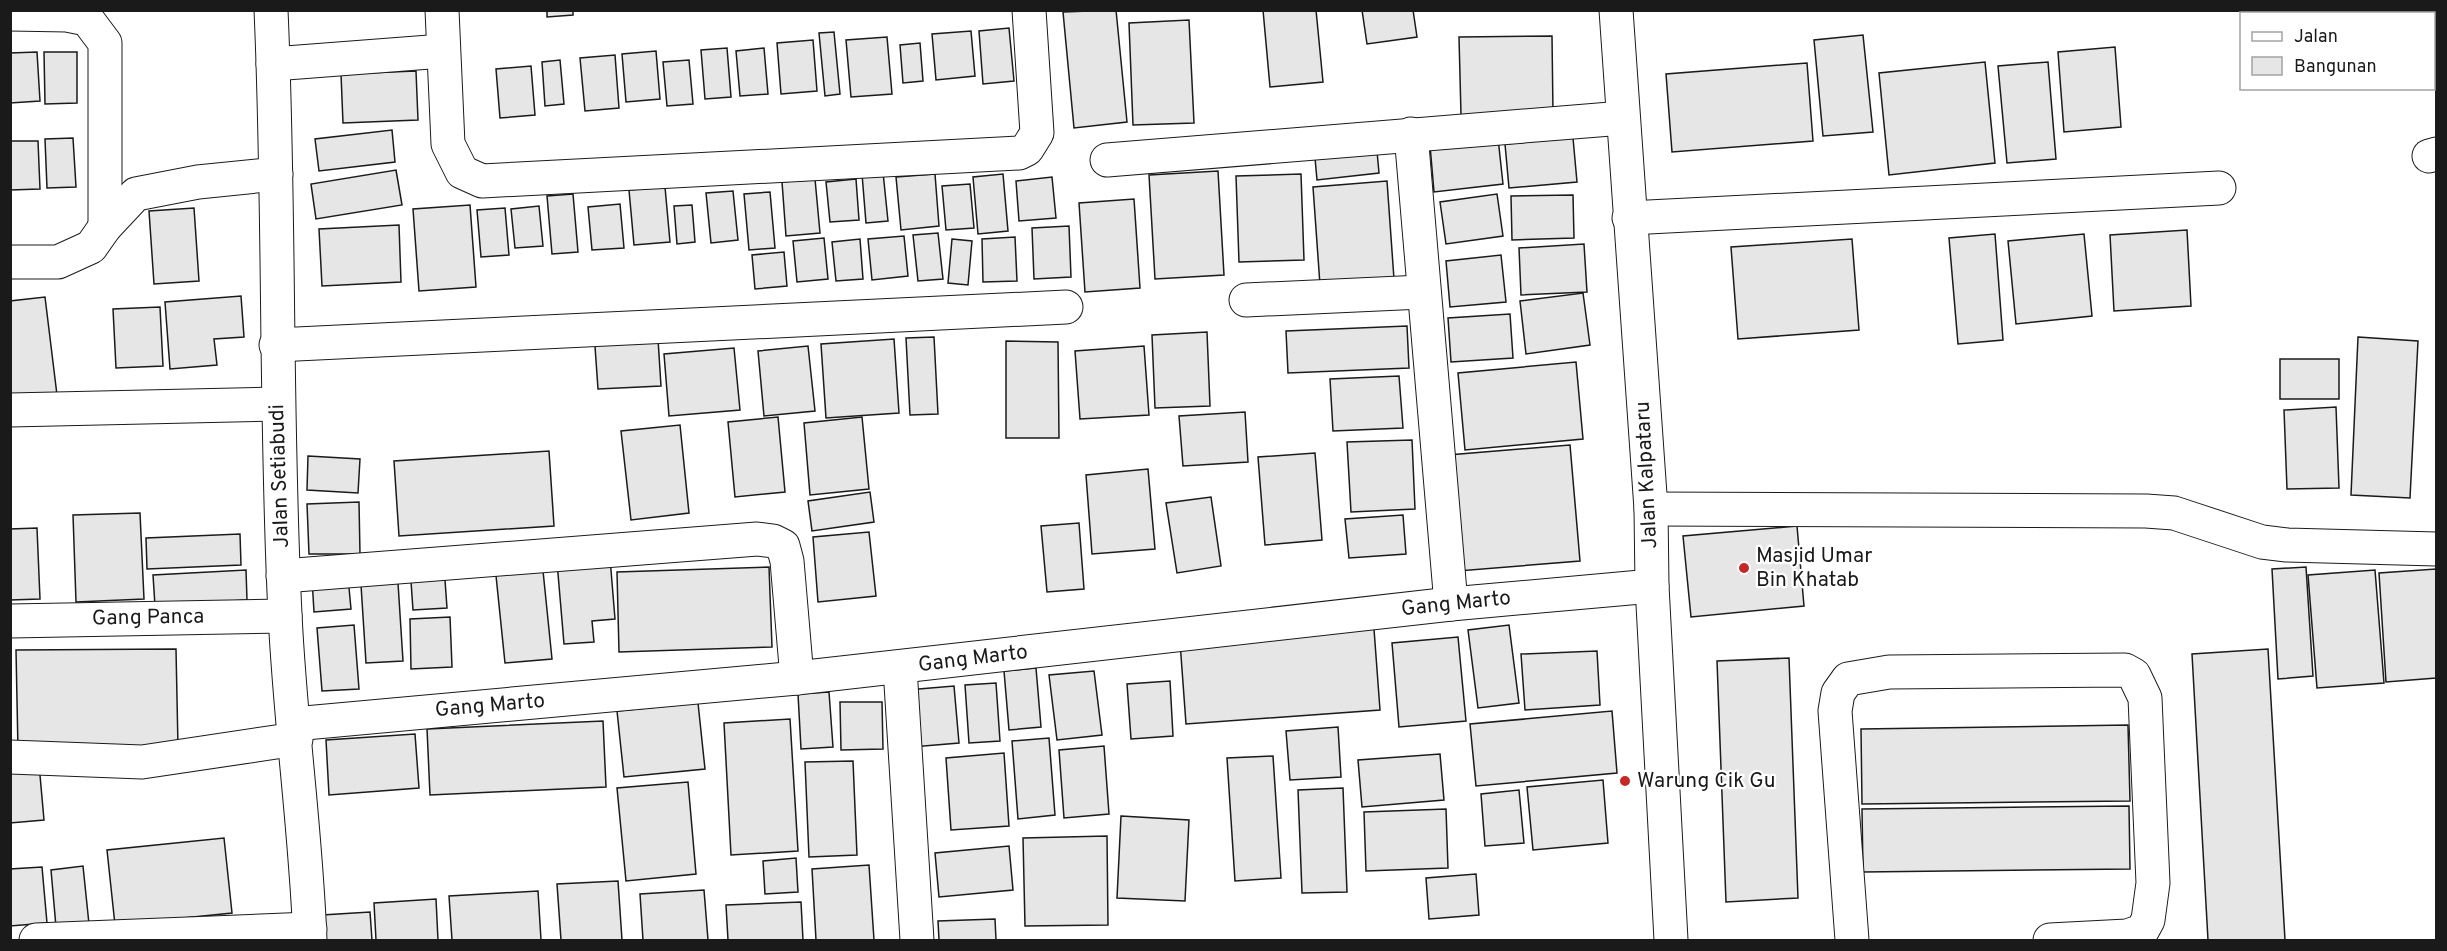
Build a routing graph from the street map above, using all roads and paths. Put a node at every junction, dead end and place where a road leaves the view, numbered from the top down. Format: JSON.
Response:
{"nodes":[{"id":1,"x":271,"y":10,"type":"edge"},
{"id":2,"x":442,"y":10,"type":"edge"},
{"id":3,"x":1029,"y":10,"type":"edge"},
{"id":4,"x":1616,"y":10,"type":"edge"},
{"id":5,"x":10,"y":14,"type":"edge"},
{"id":6,"x":443,"y":51,"type":"junction"},
{"id":7,"x":273,"y":64,"type":"junction"},
{"id":8,"x":1623,"y":118,"type":"junction"},
{"id":9,"x":1411,"y":134,"type":"junction"},
{"id":10,"x":1107,"y":160,"type":"dead end"},
{"id":11,"x":276,"y":174,"type":"junction"},
{"id":12,"x":2219,"y":188,"type":"dead end"},
{"id":13,"x":1629,"y":218,"type":"junction"},
{"id":14,"x":105,"y":227,"type":"junction"},
{"id":15,"x":10,"y":262,"type":"edge"},
{"id":16,"x":1422,"y":292,"type":"junction"},
{"id":17,"x":1246,"y":300,"type":"dead end"},
{"id":18,"x":1066,"y":307,"type":"dead end"},
{"id":19,"x":276,"y":345,"type":"junction"},
{"id":20,"x":278,"y":404,"type":"junction"},
{"id":21,"x":10,"y":410,"type":"edge"},
{"id":22,"x":1651,"y":509,"type":"junction"},
{"id":23,"x":2436,"y":549,"type":"edge"},
{"id":24,"x":284,"y":576,"type":"junction"},
{"id":25,"x":1652,"y":586,"type":"junction"},
{"id":26,"x":1451,"y":604,"type":"junction"},
{"id":27,"x":285,"y":616,"type":"junction"},
{"id":28,"x":10,"y":621,"type":"edge"},
{"id":29,"x":900,"y":668,"type":"junction"},
{"id":30,"x":797,"y":678,"type":"junction"},
{"id":31,"x":295,"y":731,"type":"junction"},
{"id":32,"x":10,"y":758,"type":"edge"},
{"id":33,"x":310,"y":935,"type":"edge"},
{"id":34,"x":2131,"y":938,"type":"edge"},
{"id":35,"x":36,"y":940,"type":"edge"},
{"id":36,"x":917,"y":940,"type":"edge"},
{"id":37,"x":1671,"y":940,"type":"edge"},
{"id":38,"x":1852,"y":940,"type":"edge"},
{"id":39,"x":2050,"y":940,"type":"edge"}],
"edges":[{"from":1,"to":7,"type":"street","name":"Jalan Setiabudi"},
{"from":2,"to":6,"type":"street"},
{"from":3,"to":6,"type":"street"},
{"from":4,"to":8,"type":"street","name":"Jalan Kalpataru"},
{"from":5,"to":14,"type":"street"},
{"from":6,"to":7,"type":"street"},
{"from":7,"to":11,"type":"street","name":"Jalan Setiabudi"},
{"from":8,"to":9,"type":"street"},
{"from":8,"to":13,"type":"street","name":"Jalan Kalpataru"},
{"from":9,"to":10,"type":"street"},
{"from":9,"to":16,"type":"street"},
{"from":11,"to":14,"type":"street"},
{"from":11,"to":19,"type":"street","name":"Jalan Setiabudi"},
{"from":12,"to":13,"type":"street"},
{"from":13,"to":22,"type":"street","name":"Jalan Kalpataru"},
{"from":14,"to":15,"type":"street"},
{"from":16,"to":17,"type":"street"},
{"from":16,"to":26,"type":"street"},
{"from":18,"to":19,"type":"street"},
{"from":19,"to":20,"type":"street","name":"Jalan Setiabudi"},
{"from":20,"to":21,"type":"street"},
{"from":20,"to":24,"type":"street","name":"Jalan Setiabudi"},
{"from":22,"to":23,"type":"street"},
{"from":22,"to":25,"type":"street","name":"Jalan Kalpataru"},
{"from":24,"to":27,"type":"street","name":"Jalan Setiabudi"},
{"from":24,"to":30,"type":"street"},
{"from":25,"to":26,"type":"street","name":"Gang Marto"},
{"from":25,"to":37,"type":"street","name":"Jalan Kalpataru"},
{"from":26,"to":29,"type":"street","name":"Gang Marto"},
{"from":27,"to":28,"type":"street","name":"Gang Panca"},
{"from":27,"to":31,"type":"street","name":"Jalan Setiabudi"},
{"from":29,"to":30,"type":"street","name":"Gang Marto"},
{"from":29,"to":36,"type":"street"},
{"from":30,"to":31,"type":"street","name":"Gang Marto"},
{"from":31,"to":32,"type":"street","name":"Gang Marto"},
{"from":31,"to":33,"type":"street","name":"Jalan Setiabudi"},
{"from":33,"to":35,"type":"street"},
{"from":34,"to":38,"type":"street"},
{"from":34,"to":39,"type":"street"}]}
